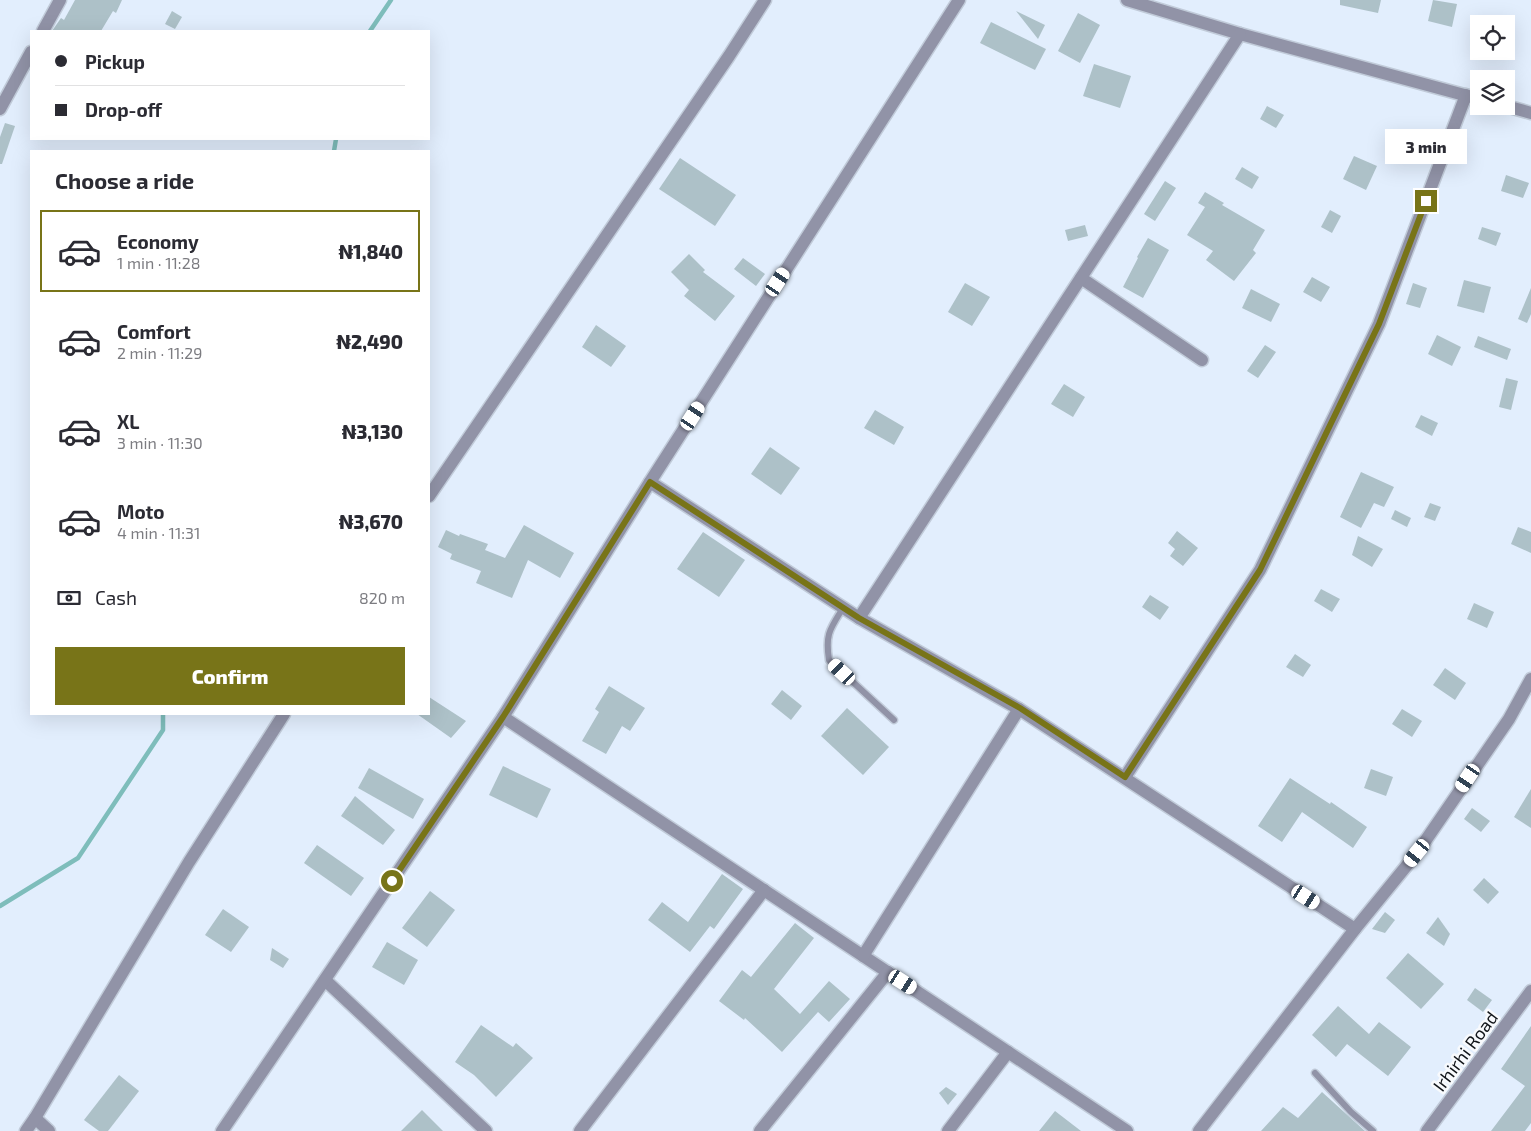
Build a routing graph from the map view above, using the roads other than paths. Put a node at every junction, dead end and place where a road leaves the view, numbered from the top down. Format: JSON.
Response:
{"nodes":[{"id":1,"x":60,"y":0,"type":"edge"},
{"id":2,"x":765,"y":0,"type":"edge"},
{"id":3,"x":959,"y":0,"type":"edge"},
{"id":4,"x":1127,"y":0,"type":"edge"},
{"id":5,"x":44,"y":30,"type":"edge"},
{"id":6,"x":1240,"y":34,"type":"junction"},
{"id":7,"x":30,"y":54,"type":"edge"},
{"id":8,"x":1466,"y":95,"type":"junction"},
{"id":9,"x":1470,"y":96,"type":"edge"},
{"id":10,"x":0,"y":109,"type":"edge"},
{"id":11,"x":1515,"y":109,"type":"edge"},
{"id":12,"x":1531,"y":113,"type":"edge"},
{"id":13,"x":1081,"y":278,"type":"junction"},
{"id":14,"x":1202,"y":360,"type":"dead end"},
{"id":15,"x":650,"y":482,"type":"junction"},
{"id":16,"x":430,"y":495,"type":"edge"},
{"id":17,"x":843,"y":608,"type":"junction"},
{"id":18,"x":859,"y":618,"type":"junction"},
{"id":19,"x":1531,"y":679,"type":"edge"},
{"id":20,"x":1020,"y":708,"type":"junction"},
{"id":21,"x":283,"y":715,"type":"edge"},
{"id":22,"x":503,"y":717,"type":"junction"},
{"id":23,"x":894,"y":720,"type":"dead end"},
{"id":24,"x":1125,"y":777,"type":"junction"},
{"id":25,"x":764,"y":890,"type":"junction"},
{"id":26,"x":1355,"y":929,"type":"junction"},
{"id":27,"x":863,"y":956,"type":"junction"},
{"id":28,"x":888,"y":972,"type":"junction"},
{"id":29,"x":325,"y":980,"type":"junction"},
{"id":30,"x":1531,"y":991,"type":"edge"},
{"id":31,"x":1008,"y":1052,"type":"junction"},
{"id":32,"x":1315,"y":1073,"type":"dead end"},
{"id":33,"x":35,"y":1118,"type":"junction"},
{"id":34,"x":26,"y":1131,"type":"edge"},
{"id":35,"x":49,"y":1131,"type":"edge"},
{"id":36,"x":222,"y":1131,"type":"edge"},
{"id":37,"x":486,"y":1131,"type":"edge"},
{"id":38,"x":580,"y":1131,"type":"edge"},
{"id":39,"x":760,"y":1131,"type":"edge"},
{"id":40,"x":948,"y":1131,"type":"edge"},
{"id":41,"x":1127,"y":1131,"type":"edge"},
{"id":42,"x":1199,"y":1131,"type":"edge"},
{"id":43,"x":1373,"y":1131,"type":"edge"},
{"id":44,"x":1427,"y":1131,"type":"edge"}],
"edges":[{"from":1,"to":5,"type":"street"},
{"from":2,"to":16,"type":"street"},
{"from":3,"to":15,"type":"street"},
{"from":4,"to":6,"type":"street"},
{"from":6,"to":8,"type":"street"},
{"from":6,"to":13,"type":"street"},
{"from":7,"to":10,"type":"street"},
{"from":8,"to":9,"type":"street"},
{"from":8,"to":24,"type":"street"},
{"from":11,"to":12,"type":"street"},
{"from":13,"to":14,"type":"street"},
{"from":13,"to":18,"type":"street"},
{"from":15,"to":17,"type":"street"},
{"from":15,"to":22,"type":"street"},
{"from":17,"to":18,"type":"street"},
{"from":17,"to":23,"type":"lane"},
{"from":18,"to":20,"type":"street"},
{"from":19,"to":26,"type":"street"},
{"from":20,"to":24,"type":"street"},
{"from":20,"to":27,"type":"street"},
{"from":21,"to":33,"type":"street"},
{"from":22,"to":25,"type":"street"},
{"from":22,"to":29,"type":"street"},
{"from":24,"to":26,"type":"street"},
{"from":25,"to":27,"type":"street"},
{"from":25,"to":38,"type":"street"},
{"from":26,"to":42,"type":"street"},
{"from":27,"to":28,"type":"street"},
{"from":28,"to":31,"type":"street"},
{"from":28,"to":39,"type":"street"},
{"from":29,"to":36,"type":"street"},
{"from":29,"to":37,"type":"street"},
{"from":30,"to":44,"type":"street","name":"Irhirhi Road"},
{"from":31,"to":40,"type":"street"},
{"from":31,"to":41,"type":"street"},
{"from":32,"to":43,"type":"lane"},
{"from":33,"to":34,"type":"street"},
{"from":33,"to":35,"type":"street"}]}
